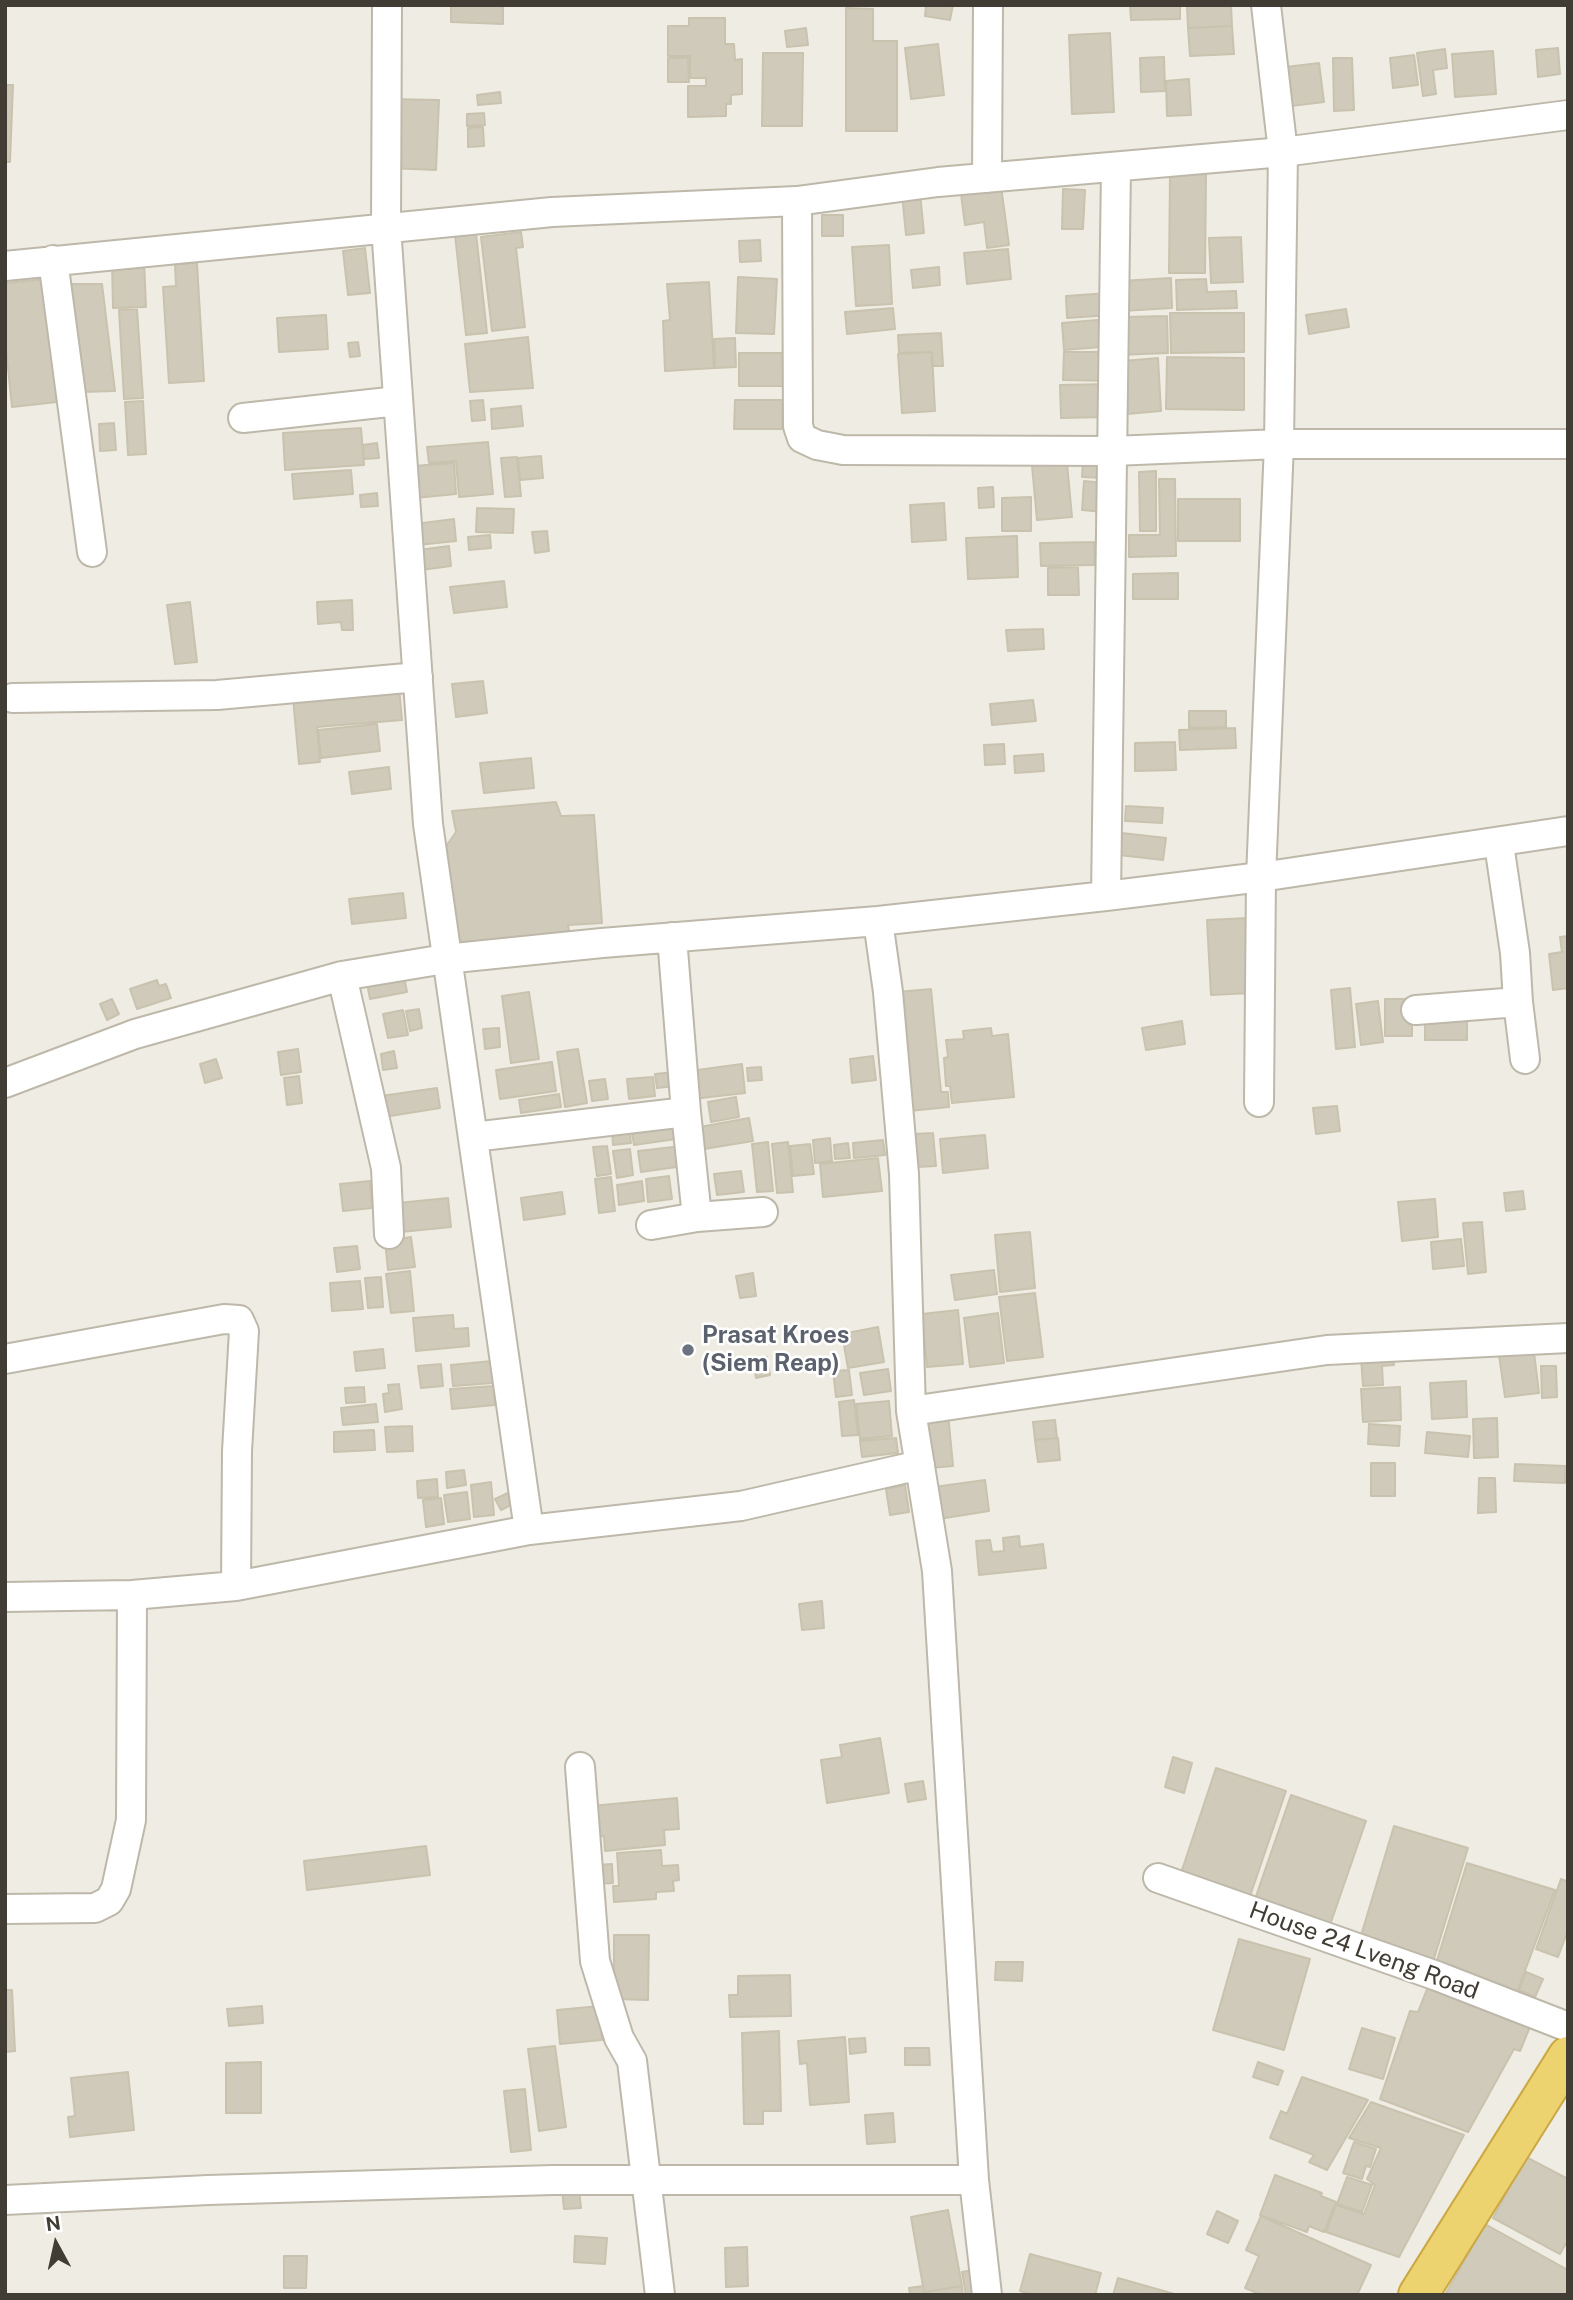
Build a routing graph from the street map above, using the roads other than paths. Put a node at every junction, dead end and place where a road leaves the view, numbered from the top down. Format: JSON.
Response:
{"nodes":[{"id":1,"x":387,"y":5,"type":"edge"},
{"id":2,"x":988,"y":5,"type":"edge"},
{"id":3,"x":1266,"y":5,"type":"edge"},
{"id":4,"x":1568,"y":115,"type":"edge"},
{"id":5,"x":1283,"y":152,"type":"junction"},
{"id":6,"x":1116,"y":168,"type":"junction"},
{"id":7,"x":987,"y":178,"type":"junction"},
{"id":8,"x":797,"y":201,"type":"junction"},
{"id":9,"x":386,"y":227,"type":"junction"},
{"id":10,"x":53,"y":260,"type":"junction"},
{"id":11,"x":5,"y":265,"type":"edge"},
{"id":12,"x":398,"y":401,"type":"junction"},
{"id":13,"x":243,"y":418,"type":"dead end"},
{"id":14,"x":1279,"y":444,"type":"junction"},
{"id":15,"x":1568,"y":444,"type":"edge"},
{"id":16,"x":1112,"y":451,"type":"junction"},
{"id":17,"x":92,"y":552,"type":"dead end"},
{"id":18,"x":418,"y":677,"type":"junction"},
{"id":19,"x":13,"y":698,"type":"dead end"},
{"id":20,"x":1568,"y":831,"type":"edge"},
{"id":21,"x":1499,"y":844,"type":"junction"},
{"id":22,"x":1261,"y":877,"type":"junction"},
{"id":23,"x":1106,"y":896,"type":"junction"},
{"id":24,"x":878,"y":921,"type":"junction"},
{"id":25,"x":672,"y":937,"type":"junction"},
{"id":26,"x":446,"y":959,"type":"junction"},
{"id":27,"x":342,"y":976,"type":"junction"},
{"id":28,"x":1518,"y":1002,"type":"junction"},
{"id":29,"x":1416,"y":1010,"type":"dead end"},
{"id":30,"x":1525,"y":1059,"type":"dead end"},
{"id":31,"x":5,"y":1083,"type":"edge"},
{"id":32,"x":1259,"y":1102,"type":"dead end"},
{"id":33,"x":686,"y":1112,"type":"junction"},
{"id":34,"x":472,"y":1137,"type":"junction"},
{"id":35,"x":764,"y":1212,"type":"dead end"},
{"id":36,"x":697,"y":1217,"type":"junction"},
{"id":37,"x":651,"y":1225,"type":"dead end"},
{"id":38,"x":389,"y":1234,"type":"dead end"},
{"id":39,"x":1568,"y":1338,"type":"edge"},
{"id":40,"x":5,"y":1359,"type":"edge"},
{"id":41,"x":911,"y":1411,"type":"junction"},
{"id":42,"x":920,"y":1465,"type":"junction"},
{"id":43,"x":529,"y":1530,"type":"junction"},
{"id":44,"x":236,"y":1586,"type":"junction"},
{"id":45,"x":132,"y":1595,"type":"junction"},
{"id":46,"x":5,"y":1597,"type":"edge"},
{"id":47,"x":580,"y":1767,"type":"dead end"},
{"id":48,"x":1158,"y":1878,"type":"dead end"},
{"id":49,"x":5,"y":1909,"type":"edge"},
{"id":50,"x":1568,"y":2027,"type":"edge"},
{"id":51,"x":1568,"y":2056,"type":"edge"},
{"id":52,"x":648,"y":2180,"type":"junction"},
{"id":53,"x":974,"y":2180,"type":"junction"},
{"id":54,"x":5,"y":2200,"type":"edge"},
{"id":55,"x":660,"y":2295,"type":"edge"},
{"id":56,"x":987,"y":2295,"type":"edge"},
{"id":57,"x":1418,"y":2295,"type":"edge"}],
"edges":[{"from":1,"to":9,"type":"street"},
{"from":2,"to":7,"type":"street"},
{"from":3,"to":5,"type":"street"},
{"from":4,"to":5,"type":"street"},
{"from":5,"to":6,"type":"street"},
{"from":5,"to":14,"type":"street"},
{"from":6,"to":7,"type":"street"},
{"from":6,"to":16,"type":"street"},
{"from":7,"to":8,"type":"street"},
{"from":8,"to":9,"type":"street"},
{"from":8,"to":16,"type":"street"},
{"from":9,"to":10,"type":"street"},
{"from":9,"to":12,"type":"street"},
{"from":10,"to":11,"type":"street"},
{"from":10,"to":17,"type":"street"},
{"from":12,"to":13,"type":"street"},
{"from":12,"to":18,"type":"street"},
{"from":14,"to":15,"type":"street"},
{"from":14,"to":16,"type":"street"},
{"from":14,"to":22,"type":"street"},
{"from":16,"to":23,"type":"street"},
{"from":18,"to":19,"type":"street"},
{"from":18,"to":26,"type":"street"},
{"from":20,"to":21,"type":"street"},
{"from":21,"to":22,"type":"street"},
{"from":21,"to":28,"type":"street"},
{"from":22,"to":23,"type":"street"},
{"from":22,"to":32,"type":"street"},
{"from":23,"to":24,"type":"street"},
{"from":24,"to":25,"type":"street"},
{"from":24,"to":41,"type":"street"},
{"from":25,"to":26,"type":"street"},
{"from":25,"to":33,"type":"street"},
{"from":26,"to":27,"type":"street"},
{"from":26,"to":34,"type":"street"},
{"from":27,"to":31,"type":"street"},
{"from":27,"to":38,"type":"street"},
{"from":28,"to":29,"type":"street"},
{"from":28,"to":30,"type":"street"},
{"from":33,"to":34,"type":"street"},
{"from":33,"to":36,"type":"street"},
{"from":34,"to":43,"type":"street"},
{"from":35,"to":36,"type":"street"},
{"from":36,"to":37,"type":"street"},
{"from":39,"to":41,"type":"street"},
{"from":40,"to":44,"type":"street"},
{"from":41,"to":42,"type":"street"},
{"from":42,"to":43,"type":"street"},
{"from":42,"to":53,"type":"street"},
{"from":43,"to":44,"type":"street"},
{"from":44,"to":45,"type":"street"},
{"from":45,"to":46,"type":"street"},
{"from":45,"to":49,"type":"street"},
{"from":47,"to":52,"type":"street"},
{"from":48,"to":50,"type":"street","name":"House 24 Lveng Road"},
{"from":51,"to":57,"type":"highway"},
{"from":52,"to":53,"type":"street"},
{"from":52,"to":54,"type":"street"},
{"from":52,"to":55,"type":"street"},
{"from":53,"to":56,"type":"street"}]}
